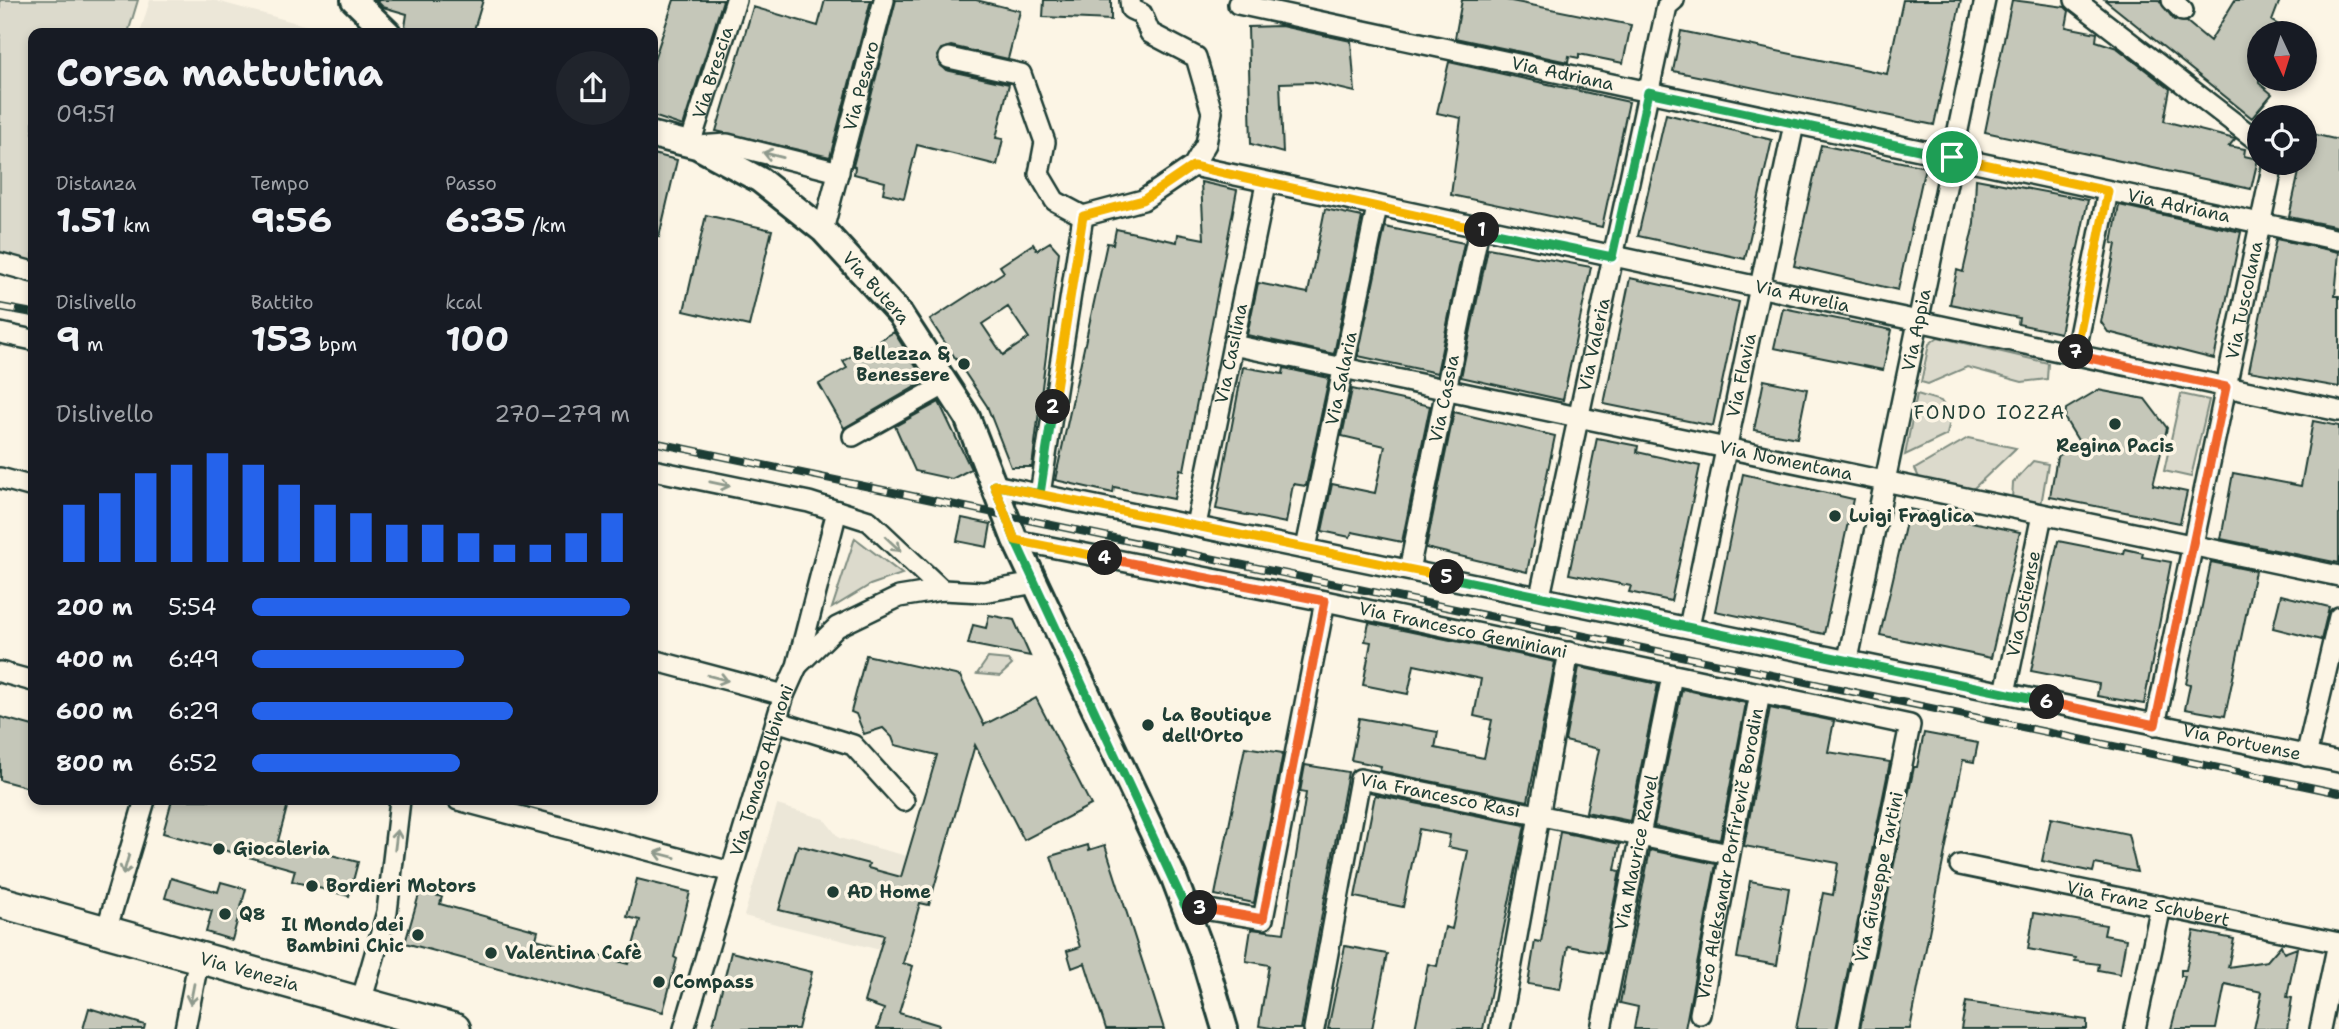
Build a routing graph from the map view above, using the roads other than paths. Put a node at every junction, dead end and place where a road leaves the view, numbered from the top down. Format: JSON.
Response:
{"nodes":[{"id":1,"x":354,"y":0,"type":"edge"},
{"id":2,"x":736,"y":0,"type":"edge"},
{"id":3,"x":884,"y":0,"type":"edge"},
{"id":4,"x":1129,"y":0,"type":"edge"},
{"id":5,"x":1674,"y":0,"type":"edge"},
{"id":6,"x":1985,"y":0,"type":"edge"},
{"id":7,"x":2075,"y":0,"type":"edge"},
{"id":8,"x":1238,"y":4,"type":"dead end"},
{"id":9,"x":383,"y":28,"type":"edge"},
{"id":10,"x":949,"y":58,"type":"dead end"},
{"id":11,"x":1648,"y":92,"type":"junction"},
{"id":12,"x":1794,"y":124,"type":"junction"},
{"id":13,"x":2247,"y":133,"type":"edge"},
{"id":14,"x":658,"y":136,"type":"edge"},
{"id":15,"x":693,"y":145,"type":"junction"},
{"id":16,"x":1952,"y":157,"type":"junction"},
{"id":17,"x":1193,"y":166,"type":"junction"},
{"id":18,"x":839,"y":172,"type":"junction"},
{"id":19,"x":2270,"y":175,"type":"edge"},
{"id":20,"x":1266,"y":184,"type":"junction"},
{"id":21,"x":2108,"y":191,"type":"junction"},
{"id":22,"x":1377,"y":207,"type":"junction"},
{"id":23,"x":1083,"y":216,"type":"junction"},
{"id":24,"x":2260,"y":223,"type":"junction"},
{"id":25,"x":1479,"y":229,"type":"junction"},
{"id":26,"x":823,"y":230,"type":"junction"},
{"id":27,"x":2339,"y":240,"type":"edge"},
{"id":28,"x":1612,"y":257,"type":"junction"},
{"id":29,"x":0,"y":263,"type":"edge"},
{"id":30,"x":28,"y":271,"type":"edge"},
{"id":31,"x":1760,"y":289,"type":"junction"},
{"id":32,"x":1918,"y":322,"type":"junction"},
{"id":33,"x":0,"y":333,"type":"edge"},
{"id":34,"x":28,"y":339,"type":"edge"},
{"id":35,"x":1233,"y":345,"type":"junction"},
{"id":36,"x":2075,"y":355,"type":"junction"},
{"id":37,"x":1343,"y":368,"type":"junction"},
{"id":38,"x":946,"y":384,"type":"junction"},
{"id":39,"x":2226,"y":387,"type":"junction"},
{"id":40,"x":1446,"y":390,"type":"junction"},
{"id":41,"x":2339,"y":411,"type":"edge"},
{"id":42,"x":1578,"y":418,"type":"junction"},
{"id":43,"x":853,"y":436,"type":"dead end"},
{"id":44,"x":1727,"y":449,"type":"junction"},
{"id":45,"x":658,"y":471,"type":"edge"},
{"id":46,"x":0,"y":478,"type":"edge"},
{"id":47,"x":1885,"y":482,"type":"junction"},
{"id":48,"x":994,"y":485,"type":"junction"},
{"id":49,"x":28,"y":486,"type":"edge"},
{"id":50,"x":1040,"y":494,"type":"junction"},
{"id":51,"x":837,"y":511,"type":"junction"},
{"id":52,"x":2042,"y":515,"type":"junction"},
{"id":53,"x":1196,"y":525,"type":"junction"},
{"id":54,"x":1015,"y":540,"type":"junction"},
{"id":55,"x":2193,"y":546,"type":"junction"},
{"id":56,"x":1306,"y":548,"type":"junction"},
{"id":57,"x":1409,"y":570,"type":"junction"},
{"id":58,"x":2339,"y":576,"type":"edge"},
{"id":59,"x":1036,"y":583,"type":"junction"},
{"id":60,"x":942,"y":590,"type":"junction"},
{"id":61,"x":1540,"y":596,"type":"junction"},
{"id":62,"x":1325,"y":601,"type":"junction"},
{"id":63,"x":2339,"y":617,"type":"edge"},
{"id":64,"x":1689,"y":627,"type":"junction"},
{"id":65,"x":1569,"y":652,"type":"junction"},
{"id":66,"x":1849,"y":659,"type":"junction"},
{"id":67,"x":658,"y":661,"type":"edge"},
{"id":68,"x":797,"y":666,"type":"junction"},
{"id":69,"x":0,"y":672,"type":"edge"},
{"id":70,"x":1672,"y":676,"type":"junction"},
{"id":71,"x":28,"y":680,"type":"edge"},
{"id":72,"x":1760,"y":693,"type":"junction"},
{"id":73,"x":2005,"y":693,"type":"junction"},
{"id":74,"x":784,"y":695,"type":"junction"},
{"id":75,"x":776,"y":721,"type":"junction"},
{"id":76,"x":1910,"y":725,"type":"joint"},
{"id":77,"x":2155,"y":725,"type":"junction"},
{"id":78,"x":2306,"y":756,"type":"junction"},
{"id":79,"x":2339,"y":762,"type":"edge"},
{"id":80,"x":904,"y":801,"type":"dead end"},
{"id":81,"x":144,"y":805,"type":"edge"},
{"id":82,"x":399,"y":805,"type":"edge"},
{"id":83,"x":477,"y":805,"type":"edge"},
{"id":84,"x":1538,"y":815,"type":"junction"},
{"id":85,"x":1640,"y":835,"type":"junction"},
{"id":86,"x":1729,"y":854,"type":"junction"},
{"id":87,"x":1960,"y":865,"type":"dead end"},
{"id":88,"x":731,"y":872,"type":"junction"},
{"id":89,"x":0,"y":891,"type":"edge"},
{"id":90,"x":0,"y":902,"type":"edge"},
{"id":91,"x":1185,"y":906,"type":"junction"},
{"id":92,"x":2161,"y":906,"type":"junction"},
{"id":93,"x":43,"y":914,"type":"junction"},
{"id":94,"x":106,"y":931,"type":"junction"},
{"id":95,"x":2338,"y":943,"type":"edge"},
{"id":96,"x":199,"y":958,"type":"junction"},
{"id":97,"x":361,"y":1002,"type":"junction"},
{"id":98,"x":1700,"y":1014,"type":"dead end"},
{"id":99,"x":185,"y":1029,"type":"edge"},
{"id":100,"x":455,"y":1029,"type":"edge"},
{"id":101,"x":684,"y":1029,"type":"edge"},
{"id":102,"x":1225,"y":1029,"type":"edge"},
{"id":103,"x":1314,"y":1029,"type":"edge"},
{"id":104,"x":1500,"y":1029,"type":"edge"},
{"id":105,"x":1601,"y":1029,"type":"edge"},
{"id":106,"x":1848,"y":1029,"type":"edge"},
{"id":107,"x":2135,"y":1029,"type":"edge"},
{"id":108,"x":2320,"y":1029,"type":"edge"}],
"edges":[{"from":1,"to":9,"type":"street"},
{"from":2,"to":15,"type":"street","name":"Via Brescia"},
{"from":3,"to":18,"type":"street","name":"Via Pesaro"},
{"from":4,"to":17,"type":"street"},
{"from":5,"to":11,"type":"street","name":"Via Valeria"},
{"from":6,"to":16,"type":"street","name":"Via Appia"},
{"from":7,"to":13,"type":"street"},
{"from":8,"to":11,"type":"street","name":"Via Adriana"},
{"from":10,"to":23,"type":"street"},
{"from":11,"to":12,"type":"street","name":"Via Adriana"},
{"from":11,"to":28,"type":"street","name":"Via Valeria"},
{"from":12,"to":16,"type":"street","name":"Via Adriana"},
{"from":12,"to":31,"type":"street","name":"Via Flavia"},
{"from":14,"to":15,"type":"street","name":"Via Butera"},
{"from":18,"to":15,"type":"street","one_way":true},
{"from":15,"to":26,"type":"street","name":"Via Butera"},
{"from":16,"to":21,"type":"street","name":"Via Adriana"},
{"from":16,"to":32,"type":"street","name":"Via Appia"},
{"from":17,"to":20,"type":"street","name":"Via Aurelia"},
{"from":17,"to":23,"type":"street"},
{"from":18,"to":26,"type":"street","name":"Via Pesaro"},
{"from":19,"to":24,"type":"street","name":"Via Tuscolana"},
{"from":20,"to":22,"type":"street","name":"Via Aurelia"},
{"from":20,"to":35,"type":"street","name":"Via Casilina"},
{"from":21,"to":24,"type":"street","name":"Via Adriana"},
{"from":21,"to":36,"type":"street"},
{"from":22,"to":25,"type":"street","name":"Via Aurelia"},
{"from":22,"to":37,"type":"street","name":"Via Salaria"},
{"from":23,"to":50,"type":"street"},
{"from":24,"to":27,"type":"street","name":"Via Adriana"},
{"from":24,"to":39,"type":"street","name":"Via Tuscolana"},
{"from":25,"to":28,"type":"street","name":"Via Aurelia"},
{"from":25,"to":40,"type":"street","name":"Via Cassia"},
{"from":26,"to":38,"type":"street","name":"Via Butera"},
{"from":28,"to":31,"type":"street","name":"Via Aurelia"},
{"from":28,"to":42,"type":"street","name":"Via Valeria"},
{"from":29,"to":30,"type":"street"},
{"from":31,"to":32,"type":"street","name":"Via Aurelia"},
{"from":31,"to":44,"type":"street","name":"Via Flavia"},
{"from":32,"to":36,"type":"street","name":"Via Aurelia"},
{"from":32,"to":47,"type":"street","name":"Via Appia"},
{"from":33,"to":34,"type":"street"},
{"from":35,"to":37,"type":"street","name":"Via Nomentana"},
{"from":35,"to":53,"type":"street","name":"Via Casilina"},
{"from":36,"to":39,"type":"street","name":"Via Aurelia"},
{"from":37,"to":40,"type":"street","name":"Via Nomentana"},
{"from":37,"to":56,"type":"street","name":"Via Salaria"},
{"from":38,"to":43,"type":"street"},
{"from":38,"to":48,"type":"street","name":"Via Butera"},
{"from":39,"to":41,"type":"street","name":"Via Aurelia"},
{"from":39,"to":55,"type":"street","name":"Via Tuscolana"},
{"from":40,"to":42,"type":"street","name":"Via Nomentana"},
{"from":40,"to":57,"type":"street","name":"Via Cassia"},
{"from":42,"to":44,"type":"street","name":"Via Nomentana"},
{"from":42,"to":61,"type":"street","name":"Via Valeria"},
{"from":44,"to":47,"type":"street","name":"Via Nomentana"},
{"from":44,"to":64,"type":"street","name":"Via Flavia"},
{"from":45,"to":51,"type":"street","one_way":true},
{"from":46,"to":49,"type":"street"},
{"from":47,"to":52,"type":"street","name":"Via Nomentana"},
{"from":47,"to":66,"type":"street","name":"Via Appia"},
{"from":48,"to":50,"type":"street","name":"Via Portuense"},
{"from":48,"to":54,"type":"street","name":"Via Butera"},
{"from":50,"to":53,"type":"street","name":"Via Portuense"},
{"from":51,"to":60,"type":"street","one_way":true},
{"from":51,"to":68,"type":"street","name":"Via Tomaso Albinoni"},
{"from":52,"to":55,"type":"street","name":"Via Nomentana"},
{"from":52,"to":73,"type":"street","name":"Via Ostiense"},
{"from":53,"to":56,"type":"street","name":"Via Portuense"},
{"from":54,"to":59,"type":"street","name":"Via Butera"},
{"from":54,"to":62,"type":"street","name":"Via Francesco Geminiani"},
{"from":55,"to":58,"type":"street","name":"Via Nomentana"},
{"from":55,"to":77,"type":"street","name":"Via Tuscolana"},
{"from":56,"to":57,"type":"street","name":"Via Portuense"},
{"from":57,"to":61,"type":"street","name":"Via Portuense"},
{"from":59,"to":60,"type":"street"},
{"from":59,"to":91,"type":"street","name":"Via Butera"},
{"from":60,"to":68,"type":"street"},
{"from":61,"to":64,"type":"street","name":"Via Portuense"},
{"from":62,"to":65,"type":"street","name":"Via Francesco Geminiani"},
{"from":62,"to":91,"type":"street"},
{"from":63,"to":78,"type":"street"},
{"from":64,"to":66,"type":"street","name":"Via Portuense"},
{"from":65,"to":70,"type":"street","name":"Via Francesco Geminiani"},
{"from":65,"to":84,"type":"street"},
{"from":66,"to":73,"type":"street","name":"Via Portuense"},
{"from":67,"to":74,"type":"street","one_way":true},
{"from":68,"to":74,"type":"street","name":"Via Tomaso Albinoni"},
{"from":69,"to":71,"type":"street"},
{"from":70,"to":72,"type":"street","name":"Via Francesco Geminiani"},
{"from":70,"to":85,"type":"street","name":"Via Maurice Ravel"},
{"from":72,"to":76,"type":"street","name":"Via Francesco Geminiani"},
{"from":72,"to":86,"type":"street","name":"Vico Aleksandr Porfir'evič Borodin"},
{"from":73,"to":77,"type":"street","name":"Via Portuense"},
{"from":74,"to":75,"type":"street","name":"Via Tomaso Albinoni"},
{"from":75,"to":80,"type":"street"},
{"from":75,"to":88,"type":"street","name":"Via Tomaso Albinoni"},
{"from":76,"to":106,"type":"street","name":"Via Giuseppe Tartini"},
{"from":77,"to":78,"type":"street","name":"Via Portuense"},
{"from":78,"to":79,"type":"street","name":"Via Portuense"},
{"from":81,"to":94,"type":"street","one_way":true},
{"from":97,"to":82,"type":"street","one_way":true},
{"from":88,"to":83,"type":"street","one_way":true},
{"from":84,"to":85,"type":"street","name":"Via Francesco Rasi"},
{"from":84,"to":103,"type":"street","name":"Via Francesco Rasi"},
{"from":84,"to":104,"type":"street"},
{"from":85,"to":86,"type":"street","name":"Via Francesco Rasi"},
{"from":85,"to":105,"type":"street","name":"Via Maurice Ravel"},
{"from":86,"to":98,"type":"street","name":"Vico Aleksandr Porfir'evič Borodin"},
{"from":87,"to":92,"type":"street","name":"Via Franz Schubert"},
{"from":88,"to":101,"type":"street","name":"Via Tomaso Albinoni"},
{"from":89,"to":93,"type":"main road"},
{"from":90,"to":93,"type":"main road"},
{"from":91,"to":102,"type":"street","name":"Via Butera"},
{"from":92,"to":95,"type":"street","name":"Via Franz Schubert"},
{"from":92,"to":107,"type":"street"},
{"from":93,"to":94,"type":"main road","name":"Via Venezia"},
{"from":94,"to":96,"type":"main road","name":"Via Venezia"},
{"from":95,"to":108,"type":"street"},
{"from":96,"to":97,"type":"main road","name":"Via Venezia"},
{"from":96,"to":99,"type":"street","one_way":true},
{"from":97,"to":100,"type":"main road","name":"Via Venezia"}]}
